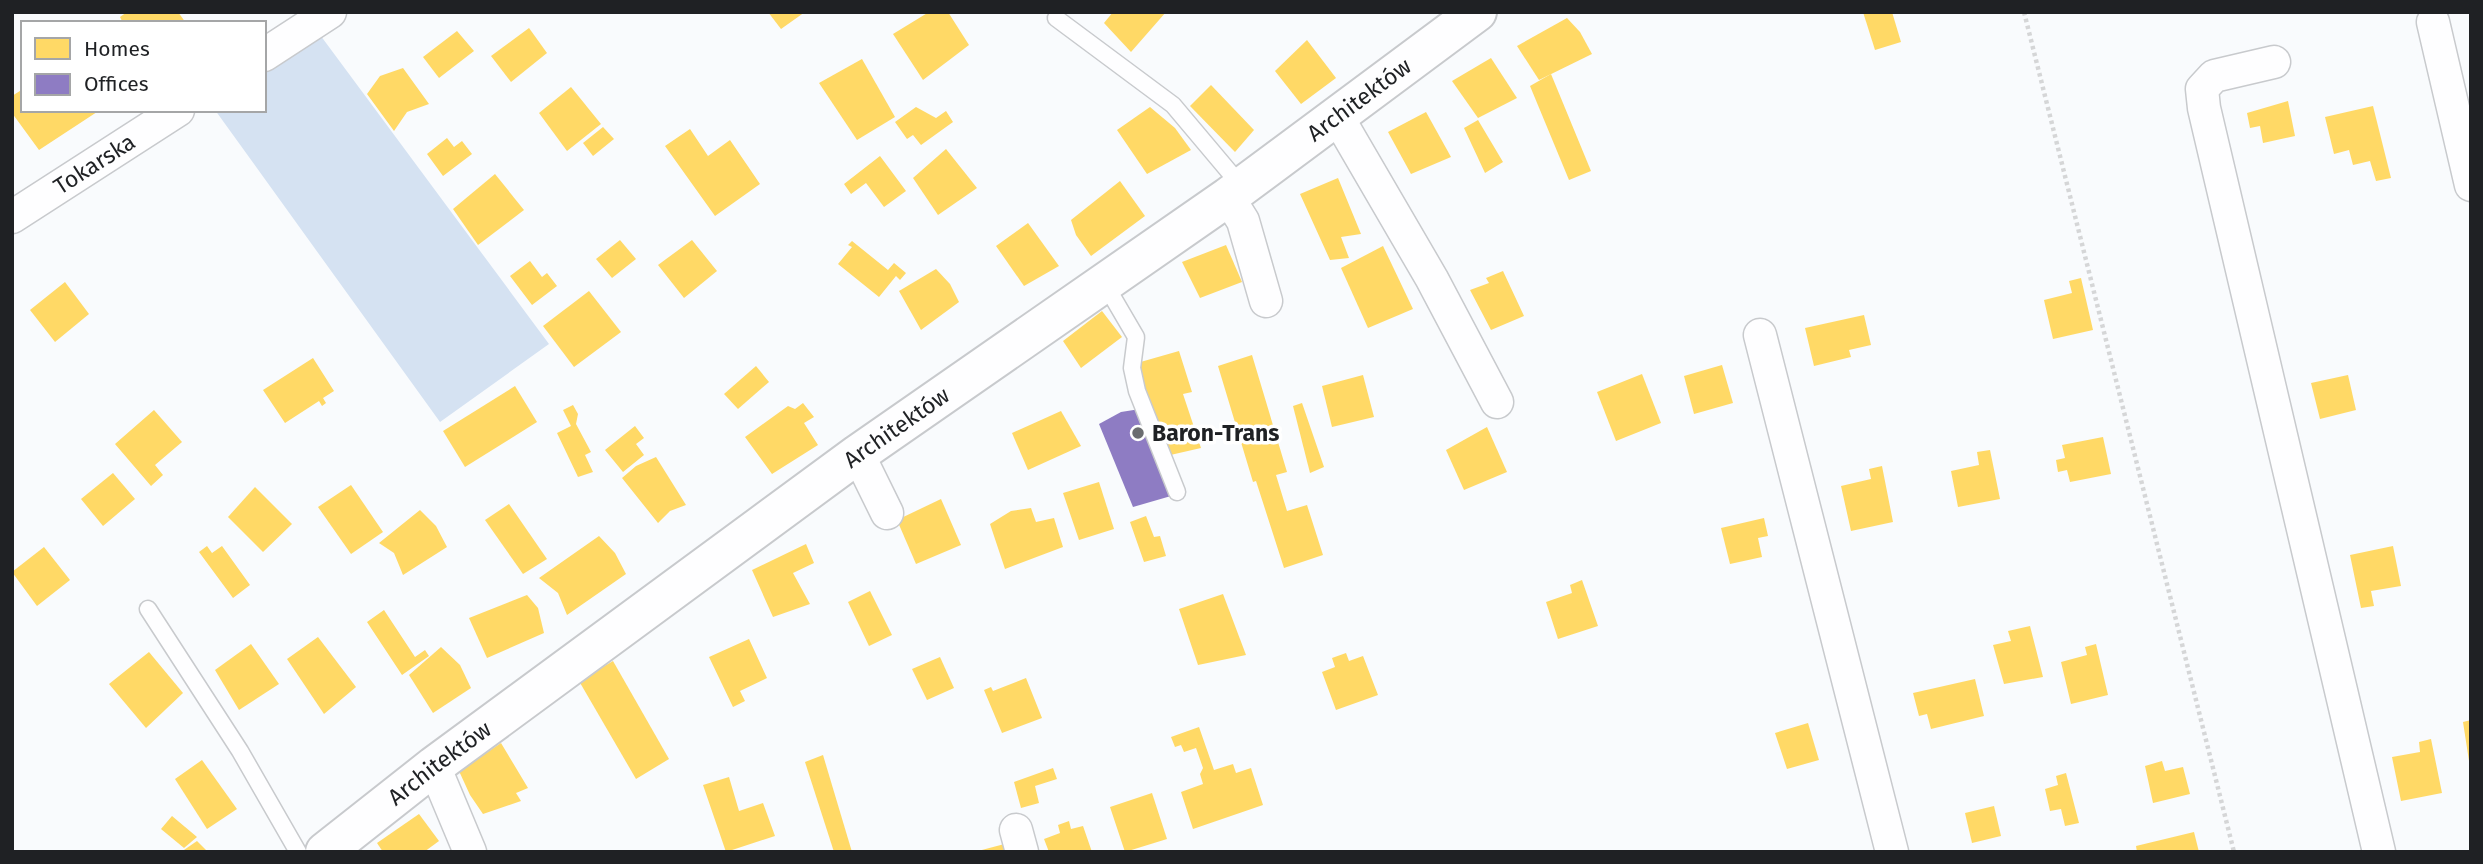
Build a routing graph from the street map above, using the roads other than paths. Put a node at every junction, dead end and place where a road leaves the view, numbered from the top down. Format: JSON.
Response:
{"nodes":[{"id":1,"x":330,"y":12,"type":"edge"},
{"id":2,"x":1477,"y":12,"type":"edge"},
{"id":3,"x":1056,"y":18,"type":"dead end"},
{"id":4,"x":2434,"y":22,"type":"dead end"},
{"id":5,"x":266,"y":54,"type":"edge"},
{"id":6,"x":2274,"y":62,"type":"dead end"},
{"id":7,"x":175,"y":112,"type":"edge"},
{"id":8,"x":1336,"y":116,"type":"junction"},
{"id":9,"x":2471,"y":185,"type":"edge"},
{"id":10,"x":1235,"y":192,"type":"junction"},
{"id":11,"x":12,"y":217,"type":"edge"},
{"id":12,"x":1105,"y":284,"type":"junction"},
{"id":13,"x":1266,"y":302,"type":"dead end"},
{"id":14,"x":1760,"y":335,"type":"dead end"},
{"id":15,"x":1497,"y":402,"type":"dead end"},
{"id":16,"x":858,"y":454,"type":"junction"},
{"id":17,"x":1177,"y":492,"type":"dead end"},
{"id":18,"x":887,"y":513,"type":"dead end"},
{"id":19,"x":148,"y":609,"type":"dead end"},
{"id":20,"x":434,"y":766,"type":"junction"},
{"id":21,"x":298,"y":852,"type":"edge"},
{"id":22,"x":325,"y":852,"type":"edge"},
{"id":23,"x":470,"y":852,"type":"edge"},
{"id":24,"x":1892,"y":852,"type":"edge"},
{"id":25,"x":2379,"y":852,"type":"edge"}],
"edges":[{"from":1,"to":5,"type":"street"},
{"from":2,"to":8,"type":"street","name":"Architektów"},
{"from":3,"to":10,"type":"lane"},
{"from":4,"to":9,"type":"street"},
{"from":6,"to":25,"type":"street"},
{"from":7,"to":11,"type":"street","name":"Tokarska"},
{"from":8,"to":10,"type":"street","name":"Architektów"},
{"from":8,"to":15,"type":"street"},
{"from":10,"to":12,"type":"street","name":"Architektów"},
{"from":10,"to":13,"type":"street"},
{"from":12,"to":16,"type":"street","name":"Architektów"},
{"from":12,"to":17,"type":"lane"},
{"from":14,"to":24,"type":"street"},
{"from":16,"to":18,"type":"street"},
{"from":16,"to":20,"type":"street","name":"Architektów"},
{"from":19,"to":21,"type":"lane"},
{"from":20,"to":22,"type":"street","name":"Architektów"},
{"from":20,"to":23,"type":"street"}]}
